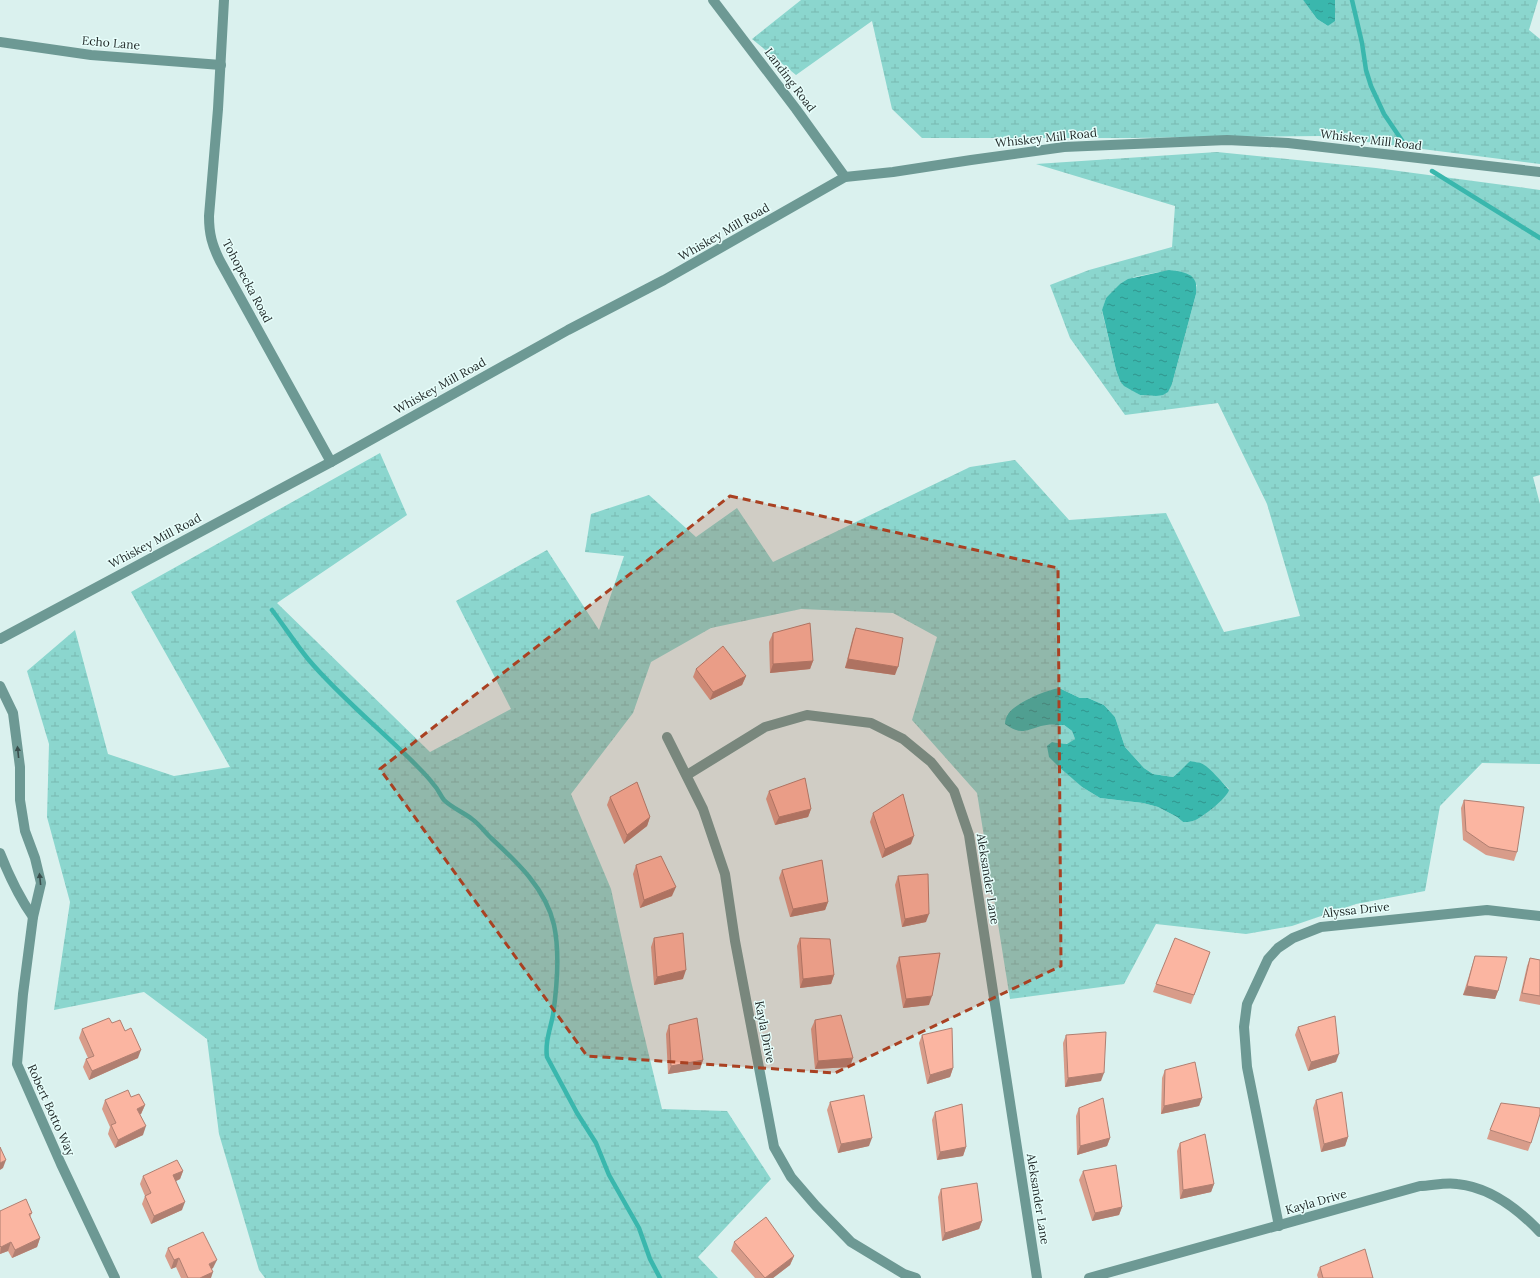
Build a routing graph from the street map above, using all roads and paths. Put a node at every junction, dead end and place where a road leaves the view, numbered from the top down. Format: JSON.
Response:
{"nodes":[{"id":1,"x":224,"y":0,"type":"edge"},
{"id":2,"x":713,"y":0,"type":"edge"},
{"id":3,"x":0,"y":42,"type":"edge"},
{"id":4,"x":221,"y":65,"type":"junction"},
{"id":5,"x":1540,"y":172,"type":"edge"},
{"id":6,"x":845,"y":177,"type":"junction"},
{"id":7,"x":331,"y":462,"type":"junction"},
{"id":8,"x":0,"y":640,"type":"edge"},
{"id":9,"x":0,"y":686,"type":"edge"},
{"id":10,"x":667,"y":737,"type":"dead end"},
{"id":11,"x":687,"y":774,"type":"junction"},
{"id":12,"x":0,"y":852,"type":"edge"},
{"id":13,"x":1540,"y":916,"type":"edge"},
{"id":14,"x":33,"y":917,"type":"junction"},
{"id":15,"x":1279,"y":1226,"type":"junction"},
{"id":16,"x":1540,"y":1232,"type":"edge"},
{"id":17,"x":114,"y":1278,"type":"edge"},
{"id":18,"x":916,"y":1278,"type":"edge"},
{"id":19,"x":1038,"y":1278,"type":"edge"},
{"id":20,"x":1089,"y":1278,"type":"edge"}],
"edges":[{"from":1,"to":4,"type":"street","name":"Tohopecka Road"},
{"from":2,"to":6,"type":"street","name":"Landing Road"},
{"from":3,"to":4,"type":"street","name":"Echo Lane"},
{"from":4,"to":7,"type":"street","name":"Tohopecka Road"},
{"from":5,"to":6,"type":"street","name":"Whiskey Mill Road"},
{"from":6,"to":7,"type":"street","name":"Whiskey Mill Road"},
{"from":7,"to":8,"type":"street","name":"Whiskey Mill Road"},
{"from":14,"to":9,"type":"street","name":"Robert Botto Way","one_way":true},
{"from":10,"to":11,"type":"street","name":"Kayla Drive"},
{"from":11,"to":18,"type":"street","name":"Kayla Drive"},
{"from":11,"to":19,"type":"street","name":"Aleksander Lane"},
{"from":12,"to":14,"type":"street"},
{"from":13,"to":15,"type":"street","name":"Alyssa Drive"},
{"from":14,"to":17,"type":"street","name":"Robert Botto Way"},
{"from":15,"to":16,"type":"street","name":"Kayla Drive"},
{"from":15,"to":20,"type":"street","name":"Kayla Drive"}]}
